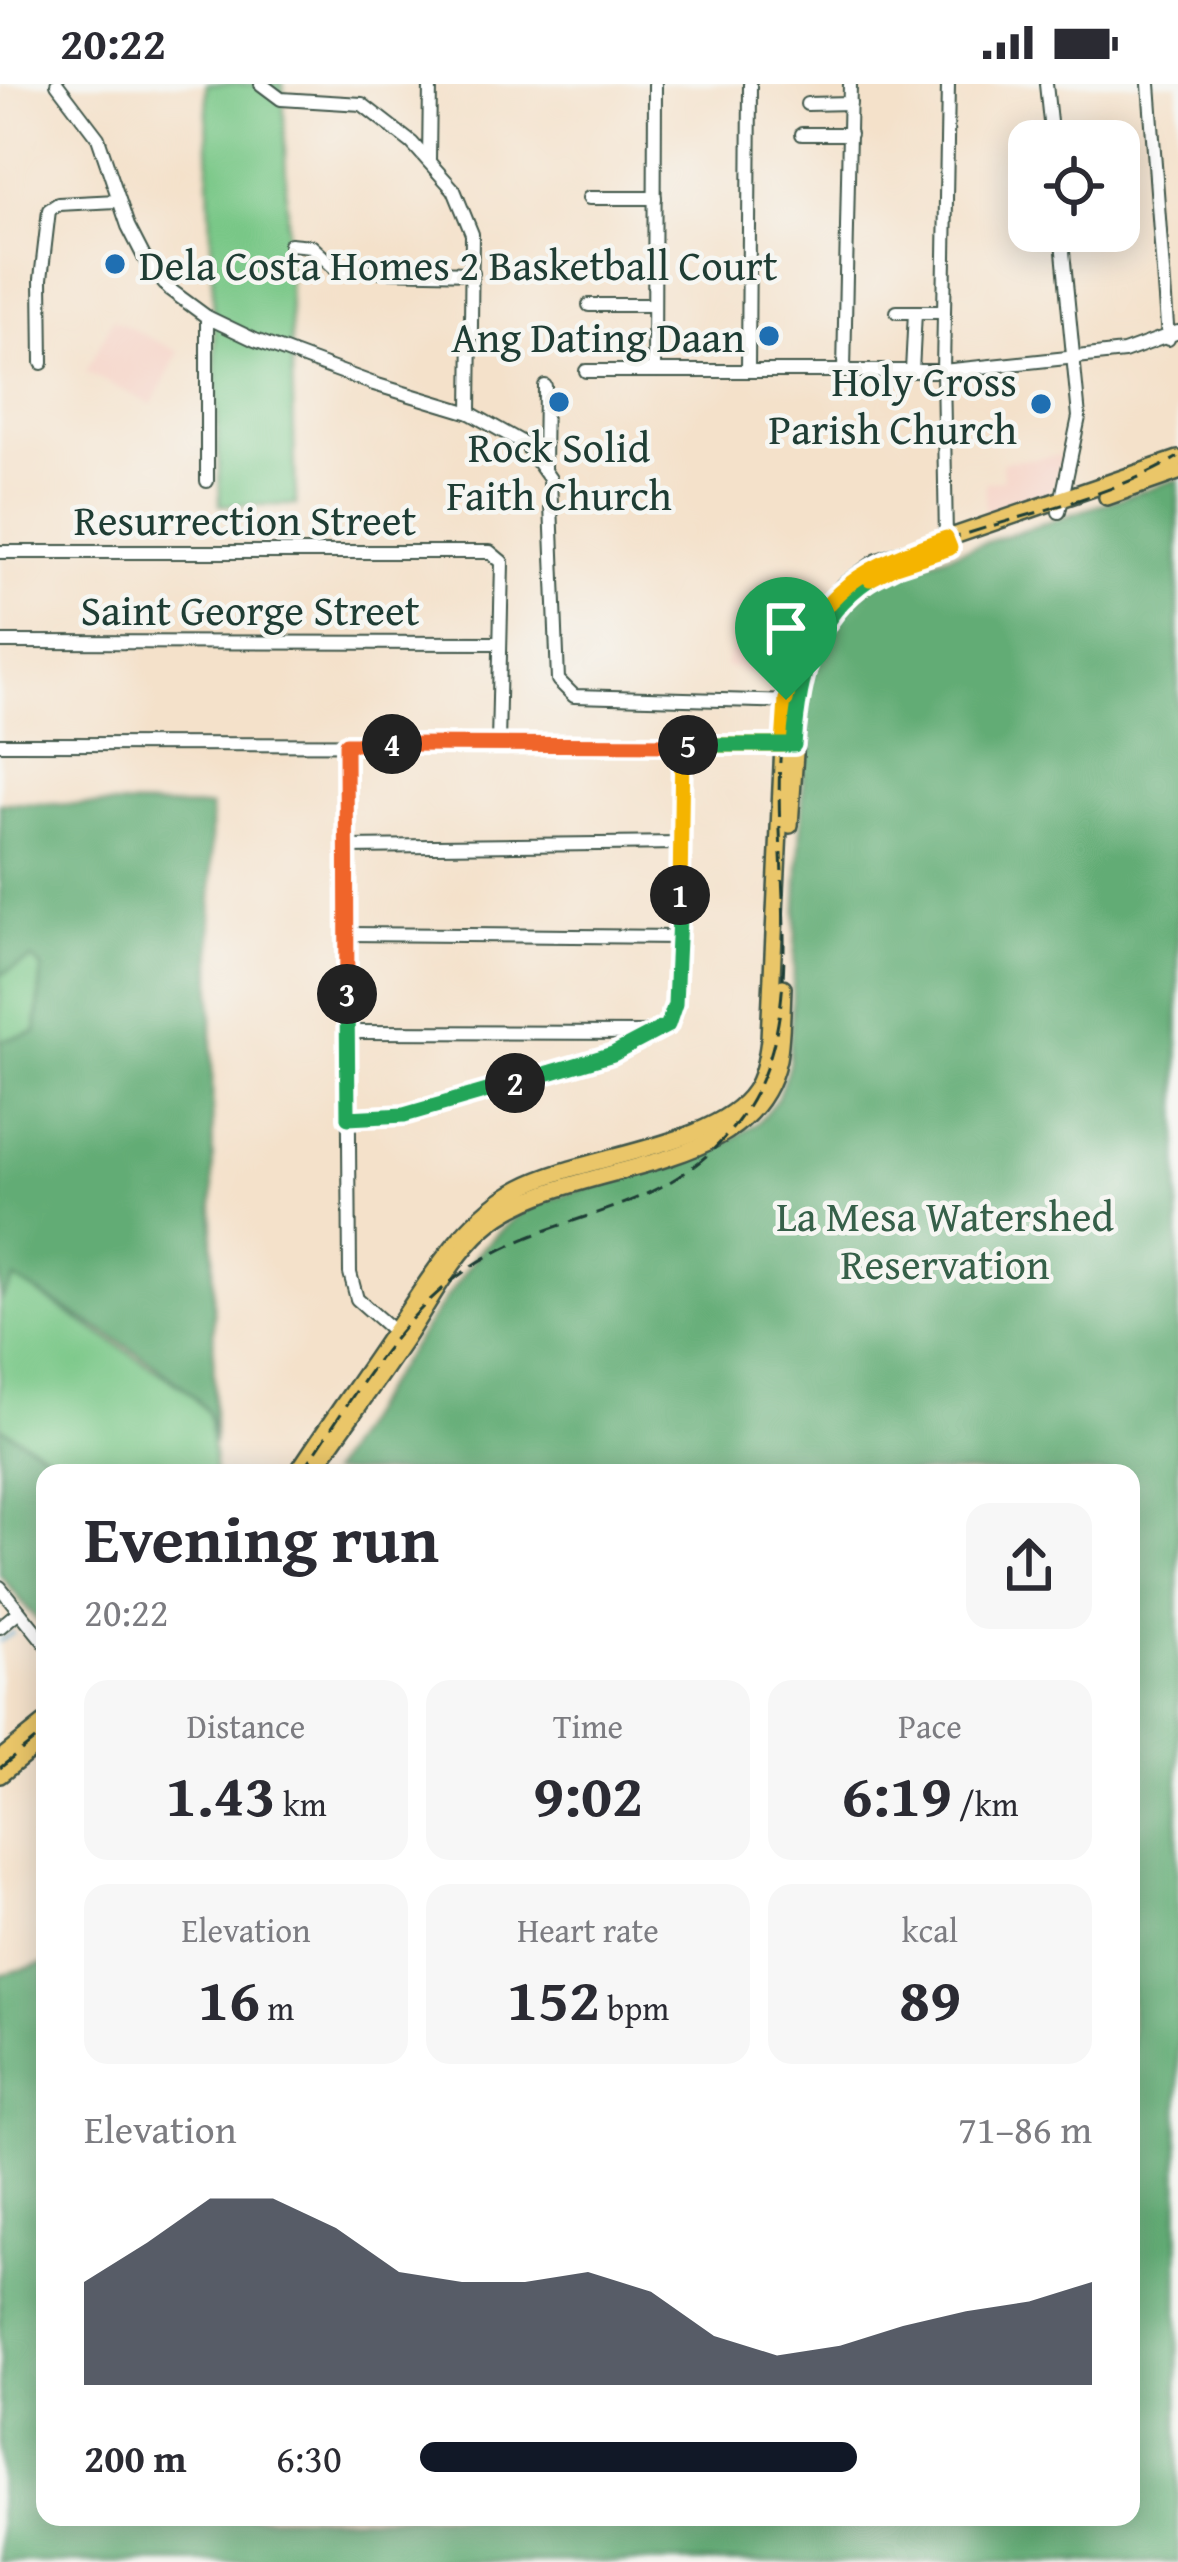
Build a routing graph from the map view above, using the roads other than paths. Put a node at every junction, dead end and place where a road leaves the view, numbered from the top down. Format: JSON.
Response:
{"nodes":[{"id":1,"x":58,"y":84,"type":"edge"},
{"id":2,"x":261,"y":84,"type":"edge"},
{"id":3,"x":430,"y":84,"type":"edge"},
{"id":4,"x":655,"y":84,"type":"edge"},
{"id":5,"x":750,"y":84,"type":"edge"},
{"id":6,"x":850,"y":84,"type":"edge"},
{"id":7,"x":948,"y":84,"type":"edge"},
{"id":8,"x":1046,"y":84,"type":"edge"},
{"id":9,"x":1149,"y":84,"type":"edge"},
{"id":10,"x":850,"y":103,"type":"junction"},
{"id":11,"x":807,"y":104,"type":"dead end"},
{"id":12,"x":1050,"y":120,"type":"edge"},
{"id":13,"x":802,"y":134,"type":"dead end"},
{"id":14,"x":850,"y":134,"type":"junction"},
{"id":15,"x":429,"y":137,"type":"junction"},
{"id":16,"x":412,"y":143,"type":"junction"},
{"id":17,"x":429,"y":162,"type":"junction"},
{"id":18,"x":589,"y":198,"type":"dead end"},
{"id":19,"x":655,"y":198,"type":"junction"},
{"id":20,"x":117,"y":201,"type":"junction"},
{"id":21,"x":290,"y":244,"type":"dead end"},
{"id":22,"x":1063,"y":252,"type":"edge"},
{"id":23,"x":654,"y":269,"type":"junction"},
{"id":24,"x":580,"y":270,"type":"dead end"},
{"id":25,"x":473,"y":273,"type":"junction"},
{"id":26,"x":654,"y":304,"type":"junction"},
{"id":27,"x":589,"y":305,"type":"dead end"},
{"id":28,"x":897,"y":312,"type":"dead end"},
{"id":29,"x":915,"y":312,"type":"junction"},
{"id":30,"x":943,"y":312,"type":"junction"},
{"id":31,"x":207,"y":317,"type":"junction"},
{"id":32,"x":1173,"y":335,"type":"edge"},
{"id":33,"x":1073,"y":357,"type":"junction"},
{"id":34,"x":42,"y":363,"type":"dead end"},
{"id":35,"x":586,"y":371,"type":"dead end"},
{"id":36,"x":654,"y":371,"type":"junction"},
{"id":37,"x":748,"y":371,"type":"junction"},
{"id":38,"x":844,"y":371,"type":"junction"},
{"id":39,"x":912,"y":371,"type":"junction"},
{"id":40,"x":943,"y":371,"type":"junction"},
{"id":41,"x":545,"y":386,"type":"dead end"},
{"id":42,"x":470,"y":413,"type":"junction"},
{"id":43,"x":1178,"y":459,"type":"edge"},
{"id":44,"x":544,"y":468,"type":"junction"},
{"id":45,"x":1178,"y":472,"type":"edge"},
{"id":46,"x":207,"y":481,"type":"dead end"},
{"id":47,"x":1059,"y":507,"type":"junction"},
{"id":48,"x":948,"y":543,"type":"junction"},
{"id":49,"x":0,"y":552,"type":"edge"},
{"id":50,"x":0,"y":642,"type":"edge"},
{"id":51,"x":499,"y":643,"type":"junction"},
{"id":52,"x":792,"y":701,"type":"junction"},
{"id":53,"x":0,"y":743,"type":"edge"},
{"id":54,"x":346,"y":744,"type":"junction"},
{"id":55,"x":498,"y":744,"type":"junction"},
{"id":56,"x":682,"y":745,"type":"junction"},
{"id":57,"x":789,"y":745,"type":"junction"},
{"id":58,"x":682,"y":843,"type":"junction"},
{"id":59,"x":346,"y":848,"type":"junction"},
{"id":60,"x":347,"y":934,"type":"junction"},
{"id":61,"x":678,"y":937,"type":"junction"},
{"id":62,"x":347,"y":1032,"type":"junction"},
{"id":63,"x":658,"y":1033,"type":"junction"},
{"id":64,"x":348,"y":1118,"type":"junction"},
{"id":65,"x":399,"y":1336,"type":"junction"},
{"id":66,"x":304,"y":1464,"type":"edge"},
{"id":67,"x":317,"y":1464,"type":"edge"},
{"id":68,"x":0,"y":1588,"type":"edge"},
{"id":69,"x":19,"y":1611,"type":"junction"},
{"id":70,"x":0,"y":1627,"type":"edge"},
{"id":71,"x":36,"y":1632,"type":"edge"},
{"id":72,"x":36,"y":1730,"type":"edge"},
{"id":73,"x":36,"y":1745,"type":"edge"},
{"id":74,"x":0,"y":1759,"type":"edge"},
{"id":75,"x":0,"y":1775,"type":"edge"}],
"edges":[{"from":1,"to":20,"type":"street"},
{"from":2,"to":16,"type":"street"},
{"from":3,"to":15,"type":"street"},
{"from":4,"to":19,"type":"street"},
{"from":5,"to":37,"type":"street"},
{"from":6,"to":10,"type":"street"},
{"from":7,"to":30,"type":"street"},
{"from":8,"to":12,"type":"street"},
{"from":9,"to":32,"type":"street"},
{"from":10,"to":11,"type":"street"},
{"from":10,"to":14,"type":"street"},
{"from":13,"to":14,"type":"street"},
{"from":14,"to":38,"type":"street"},
{"from":15,"to":16,"type":"street"},
{"from":15,"to":17,"type":"street"},
{"from":16,"to":17,"type":"street"},
{"from":17,"to":25,"type":"street"},
{"from":18,"to":19,"type":"street"},
{"from":19,"to":23,"type":"street"},
{"from":20,"to":31,"type":"street"},
{"from":20,"to":34,"type":"street"},
{"from":21,"to":25,"type":"street"},
{"from":22,"to":33,"type":"street"},
{"from":23,"to":24,"type":"street"},
{"from":23,"to":26,"type":"street"},
{"from":25,"to":42,"type":"street"},
{"from":26,"to":27,"type":"street"},
{"from":26,"to":36,"type":"street"},
{"from":28,"to":29,"type":"street"},
{"from":29,"to":30,"type":"street"},
{"from":29,"to":39,"type":"street"},
{"from":30,"to":40,"type":"street"},
{"from":31,"to":42,"type":"street"},
{"from":31,"to":46,"type":"street"},
{"from":32,"to":33,"type":"street"},
{"from":33,"to":40,"type":"street"},
{"from":33,"to":47,"type":"street"},
{"from":35,"to":36,"type":"street"},
{"from":36,"to":37,"type":"street"},
{"from":37,"to":38,"type":"street"},
{"from":38,"to":39,"type":"street"},
{"from":39,"to":40,"type":"street"},
{"from":40,"to":48,"type":"street"},
{"from":41,"to":44,"type":"street"},
{"from":42,"to":44,"type":"street"},
{"from":43,"to":47,"type":"main road"},
{"from":44,"to":52,"type":"street"},
{"from":45,"to":47,"type":"main road"},
{"from":47,"to":48,"type":"main road"},
{"from":48,"to":52,"type":"main road"},
{"from":49,"to":51,"type":"street","name":"Resurrection Street"},
{"from":50,"to":51,"type":"street","name":"Saint George Street"},
{"from":51,"to":55,"type":"street"},
{"from":52,"to":57,"type":"main road"},
{"from":53,"to":54,"type":"street"},
{"from":54,"to":55,"type":"street"},
{"from":54,"to":59,"type":"street"},
{"from":55,"to":56,"type":"street"},
{"from":56,"to":57,"type":"street"},
{"from":56,"to":58,"type":"street"},
{"from":57,"to":65,"type":"main road"},
{"from":58,"to":59,"type":"street"},
{"from":58,"to":61,"type":"street"},
{"from":59,"to":60,"type":"street"},
{"from":60,"to":61,"type":"street"},
{"from":60,"to":62,"type":"street"},
{"from":61,"to":63,"type":"street"},
{"from":62,"to":63,"type":"street"},
{"from":62,"to":64,"type":"street"},
{"from":63,"to":64,"type":"street"},
{"from":64,"to":65,"type":"street"},
{"from":65,"to":66,"type":"main road"},
{"from":65,"to":67,"type":"main road"},
{"from":68,"to":69,"type":"street"},
{"from":69,"to":70,"type":"street"},
{"from":69,"to":71,"type":"street"},
{"from":72,"to":74,"type":"main road"},
{"from":73,"to":75,"type":"main road"}]}
